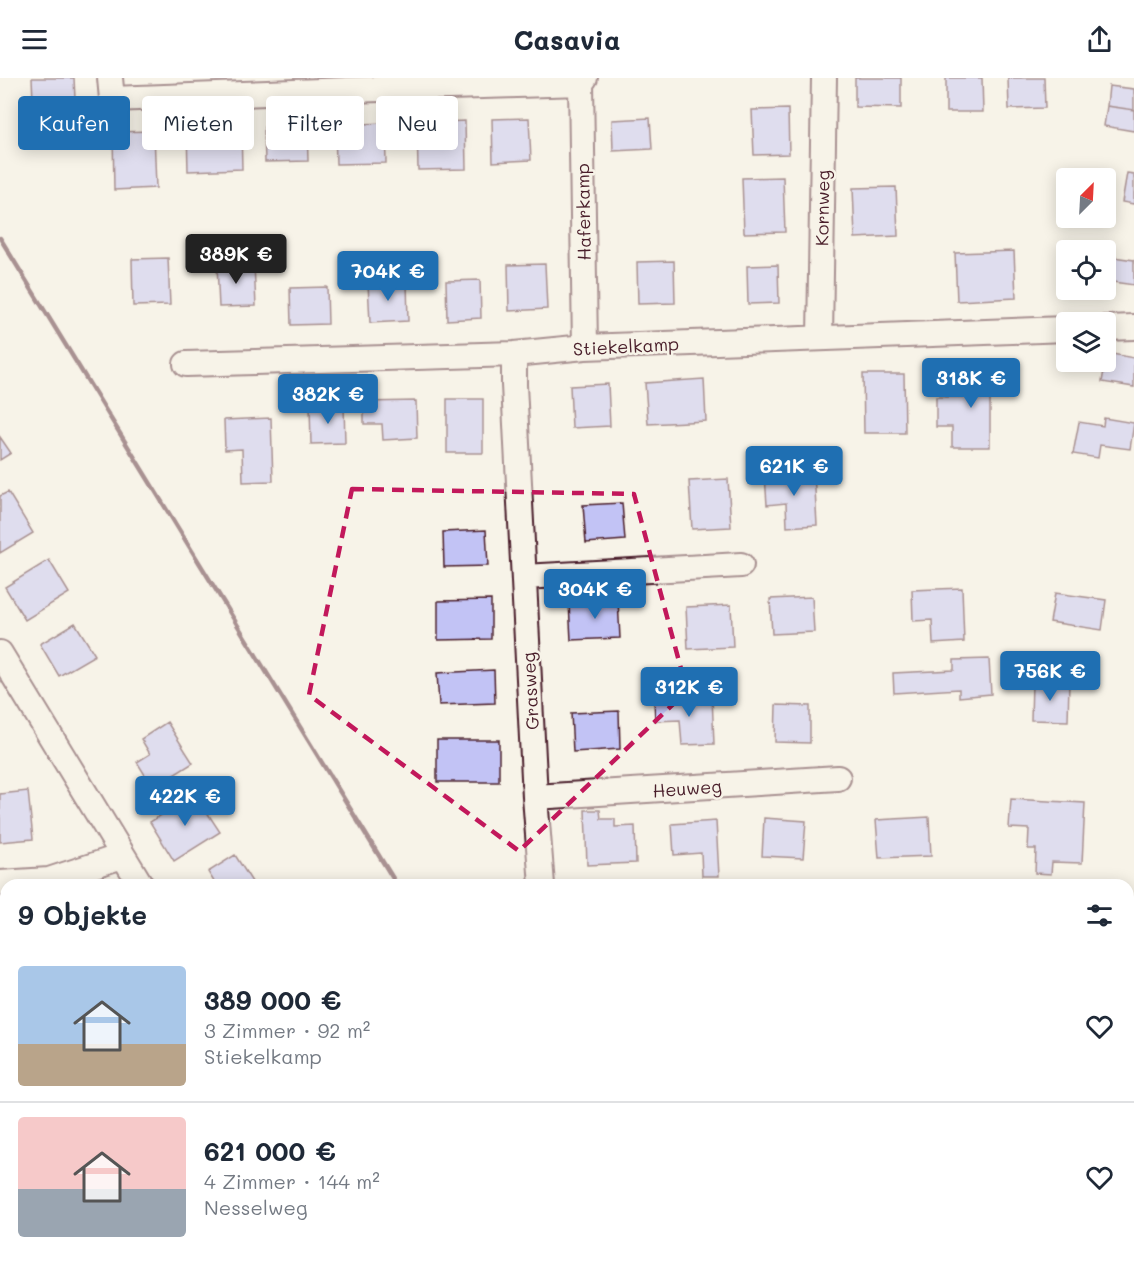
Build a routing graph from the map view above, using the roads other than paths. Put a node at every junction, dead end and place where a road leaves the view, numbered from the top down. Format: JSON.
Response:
{"nodes":[{"id":1,"x":824,"y":78,"type":"edge"},
{"id":2,"x":583,"y":81,"type":"edge"},
{"id":3,"x":347,"y":84,"type":"edge"},
{"id":4,"x":111,"y":88,"type":"edge"},
{"id":5,"x":1134,"y":327,"type":"edge"},
{"id":6,"x":1116,"y":328,"type":"edge"},
{"id":7,"x":1056,"y":329,"type":"edge"},
{"id":8,"x":820,"y":338,"type":"junction"},
{"id":9,"x":585,"y":347,"type":"junction"},
{"id":10,"x":514,"y":354,"type":"junction"},
{"id":11,"x":186,"y":364,"type":"dead end"},
{"id":12,"x":741,"y":565,"type":"dead end"},
{"id":13,"x":524,"y":577,"type":"junction"},
{"id":14,"x":0,"y":653,"type":"edge"},
{"id":15,"x":838,"y":778,"type":"dead end"},
{"id":16,"x":535,"y":797,"type":"junction"},
{"id":17,"x":123,"y":856,"type":"junction"},
{"id":18,"x":52,"y":879,"type":"edge"},
{"id":19,"x":137,"y":879,"type":"edge"},
{"id":20,"x":542,"y":879,"type":"edge"}],
"edges":[{"from":1,"to":8,"type":"street","name":"Kornweg"},
{"from":2,"to":3,"type":"street"},
{"from":2,"to":9,"type":"street","name":"Haferkamp"},
{"from":3,"to":4,"type":"street"},
{"from":5,"to":6,"type":"street"},
{"from":7,"to":8,"type":"street","name":"Stiekelkamp"},
{"from":8,"to":9,"type":"street","name":"Stiekelkamp"},
{"from":9,"to":10,"type":"street","name":"Stiekelkamp"},
{"from":10,"to":11,"type":"street","name":"Stiekelkamp"},
{"from":10,"to":13,"type":"street","name":"Grasweg"},
{"from":12,"to":13,"type":"street"},
{"from":13,"to":16,"type":"street","name":"Grasweg"},
{"from":14,"to":17,"type":"street"},
{"from":15,"to":16,"type":"street","name":"Heuweg"},
{"from":16,"to":20,"type":"street","name":"Grasweg"},
{"from":17,"to":18,"type":"street"},
{"from":17,"to":19,"type":"street"}]}
